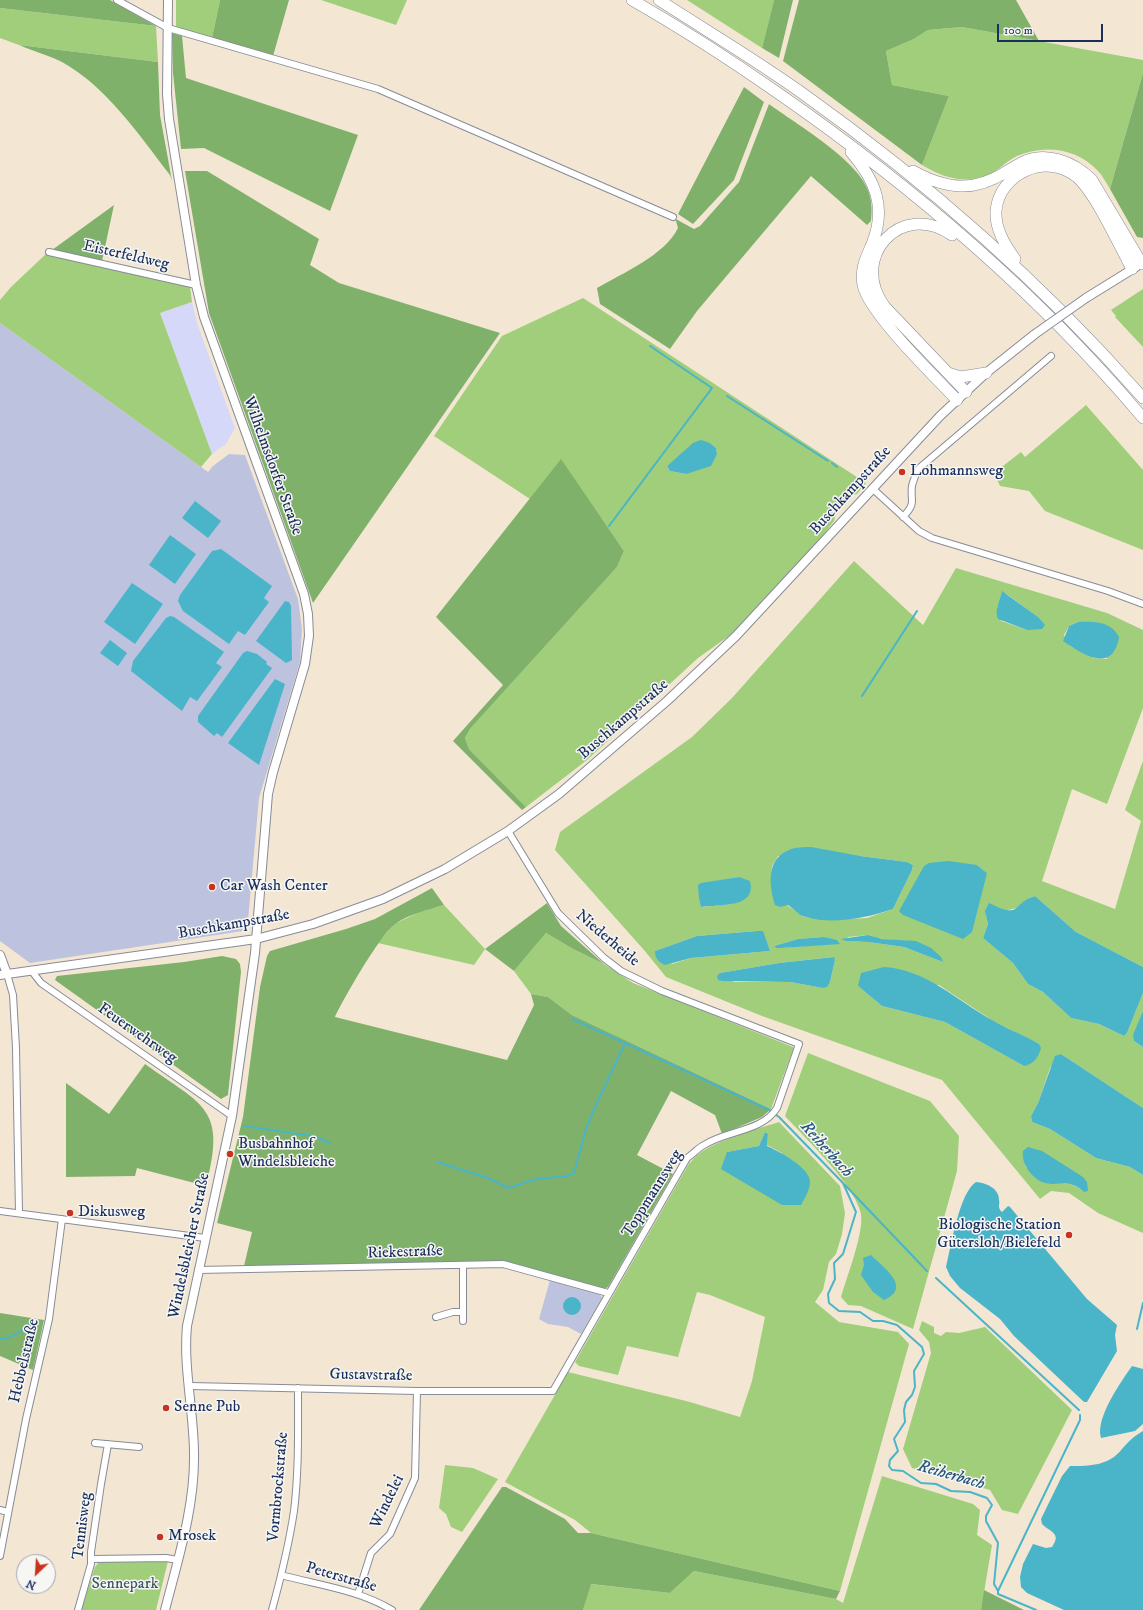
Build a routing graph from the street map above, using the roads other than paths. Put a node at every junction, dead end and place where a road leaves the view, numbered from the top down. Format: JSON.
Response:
{"nodes":[{"id":1,"x":118,"y":0,"type":"edge"},
{"id":2,"x":168,"y":0,"type":"edge"},
{"id":3,"x":632,"y":0,"type":"edge"},
{"id":4,"x":659,"y":0,"type":"edge"},
{"id":5,"x":168,"y":28,"type":"junction"},
{"id":6,"x":834,"y":132,"type":"junction"},
{"id":7,"x":895,"y":162,"type":"junction"},
{"id":8,"x":673,"y":217,"type":"dead end"},
{"id":9,"x":1127,"y":236,"type":"junction"},
{"id":10,"x":1143,"y":246,"type":"edge"},
{"id":11,"x":49,"y":252,"type":"dead end"},
{"id":12,"x":1139,"y":265,"type":"edge"},
{"id":13,"x":1025,"y":274,"type":"junction"},
{"id":14,"x":196,"y":285,"type":"junction"},
{"id":15,"x":1020,"y":288,"type":"junction"},
{"id":16,"x":1050,"y":356,"type":"dead end"},
{"id":17,"x":946,"y":372,"type":"junction"},
{"id":18,"x":986,"y":373,"type":"junction"},
{"id":19,"x":966,"y":392,"type":"junction"},
{"id":20,"x":1143,"y":398,"type":"edge"},
{"id":21,"x":957,"y":400,"type":"junction"},
{"id":22,"x":1143,"y":418,"type":"edge"},
{"id":23,"x":872,"y":489,"type":"junction"},
{"id":24,"x":903,"y":517,"type":"junction"},
{"id":25,"x":1143,"y":604,"type":"edge"},
{"id":26,"x":508,"y":831,"type":"junction"},
{"id":27,"x":256,"y":939,"type":"junction"},
{"id":28,"x":0,"y":955,"type":"edge"},
{"id":29,"x":31,"y":970,"type":"junction"},
{"id":30,"x":3,"y":975,"type":"edge"},
{"id":31,"x":799,"y":1044,"type":"joint"},
{"id":32,"x":232,"y":1116,"type":"junction"},
{"id":33,"x":0,"y":1210,"type":"edge"},
{"id":34,"x":19,"y":1213,"type":"junction"},
{"id":35,"x":62,"y":1219,"type":"junction"},
{"id":36,"x":205,"y":1238,"type":"junction"},
{"id":37,"x":463,"y":1265,"type":"junction"},
{"id":38,"x":198,"y":1270,"type":"junction"},
{"id":39,"x":608,"y":1293,"type":"junction"},
{"id":40,"x":463,"y":1312,"type":"junction"},
{"id":41,"x":436,"y":1317,"type":"dead end"},
{"id":42,"x":463,"y":1321,"type":"dead end"},
{"id":43,"x":190,"y":1386,"type":"junction"},
{"id":44,"x":298,"y":1388,"type":"junction"},
{"id":45,"x":417,"y":1390,"type":"junction"},
{"id":46,"x":553,"y":1391,"type":"joint"},
{"id":47,"x":95,"y":1443,"type":"dead end"},
{"id":48,"x":108,"y":1444,"type":"junction"},
{"id":49,"x":139,"y":1448,"type":"dead end"},
{"id":50,"x":0,"y":1510,"type":"edge"},
{"id":51,"x":8,"y":1512,"type":"junction"},
{"id":52,"x":0,"y":1556,"type":"edge"},
{"id":53,"x":91,"y":1559,"type":"junction"},
{"id":54,"x":178,"y":1560,"type":"junction"},
{"id":55,"x":281,"y":1576,"type":"junction"},
{"id":56,"x":358,"y":1594,"type":"junction"},
{"id":57,"x":78,"y":1610,"type":"edge"},
{"id":58,"x":165,"y":1610,"type":"edge"},
{"id":59,"x":272,"y":1610,"type":"edge"},
{"id":60,"x":392,"y":1610,"type":"edge"}],
"edges":[{"from":1,"to":5,"type":"street"},
{"from":2,"to":5,"type":"main road","name":"Wilhelmsdorfer Straße"},
{"from":3,"to":6,"type":"highway"},
{"from":4,"to":7,"type":"highway"},
{"from":5,"to":8,"type":"street"},
{"from":5,"to":14,"type":"main road","name":"Wilhelmsdorfer Straße"},
{"from":6,"to":15,"type":"highway"},
{"from":6,"to":21,"type":"highway"},
{"from":7,"to":9,"type":"highway"},
{"from":7,"to":13,"type":"highway"},
{"from":9,"to":10,"type":"highway"},
{"from":9,"to":12,"type":"highway"},
{"from":11,"to":14,"type":"street","name":"Eisterfeldweg"},
{"from":12,"to":13,"type":"highway"},
{"from":12,"to":18,"type":"main road","name":"Buschkampstraße","bridge":true},
{"from":13,"to":20,"type":"highway"},
{"from":14,"to":27,"type":"main road","name":"Wilhelmsdorfer Straße"},
{"from":15,"to":17,"type":"highway"},
{"from":15,"to":22,"type":"highway"},
{"from":16,"to":24,"type":"street"},
{"from":17,"to":18,"type":"highway"},
{"from":17,"to":19,"type":"highway"},
{"from":18,"to":19,"type":"main road","name":"Buschkampstraße"},
{"from":19,"to":21,"type":"main road","name":"Buschkampstraße"},
{"from":21,"to":23,"type":"main road","name":"Buschkampstraße"},
{"from":23,"to":24,"type":"street"},
{"from":23,"to":26,"type":"main road","name":"Buschkampstraße"},
{"from":24,"to":25,"type":"street"},
{"from":26,"to":27,"type":"main road","name":"Buschkampstraße"},
{"from":26,"to":31,"type":"street","name":"Niederheide"},
{"from":27,"to":29,"type":"main road","name":"Buschkampstraße"},
{"from":27,"to":32,"type":"main road","name":"Windelsbleicher Straße"},
{"from":28,"to":30,"type":"main road"},
{"from":29,"to":30,"type":"main road","name":"Buschkampstraße"},
{"from":29,"to":32,"type":"street","name":"Feuerwehrweg"},
{"from":30,"to":34,"type":"street"},
{"from":31,"to":39,"type":"street","name":"Toppmannsweg"},
{"from":32,"to":36,"type":"main road","name":"Windelsbleicher Straße"},
{"from":33,"to":34,"type":"street"},
{"from":34,"to":35,"type":"street"},
{"from":35,"to":36,"type":"street"},
{"from":35,"to":51,"type":"street","name":"Hebbelstraße"},
{"from":36,"to":38,"type":"main road","name":"Windelsbleicher Straße"},
{"from":37,"to":38,"type":"street","name":"Riekestraße"},
{"from":37,"to":39,"type":"street","name":"Riekestraße"},
{"from":37,"to":40,"type":"street"},
{"from":38,"to":43,"type":"main road","name":"Windelsbleicher Straße"},
{"from":39,"to":46,"type":"street","name":"Toppmannsweg"},
{"from":40,"to":41,"type":"street"},
{"from":40,"to":42,"type":"street"},
{"from":43,"to":44,"type":"street","name":"Gustavstraße"},
{"from":43,"to":54,"type":"main road","name":"Windelsbleicher Straße"},
{"from":44,"to":45,"type":"street","name":"Gustavstraße"},
{"from":44,"to":55,"type":"street","name":"Vormbrockstraße"},
{"from":45,"to":46,"type":"street","name":"Gustavstraße"},
{"from":45,"to":56,"type":"street","name":"Windelei"},
{"from":47,"to":48,"type":"street"},
{"from":48,"to":49,"type":"street"},
{"from":48,"to":53,"type":"street","name":"Tennisweg"},
{"from":50,"to":51,"type":"street"},
{"from":51,"to":52,"type":"street","name":"Hebbelstraße"},
{"from":53,"to":54,"type":"street"},
{"from":53,"to":57,"type":"street","name":"Tennisweg"},
{"from":54,"to":58,"type":"main road","name":"Windelsbleicher Straße"},
{"from":55,"to":56,"type":"street","name":"Peterstraße"},
{"from":55,"to":59,"type":"street","name":"Vormbrockstraße"},
{"from":56,"to":60,"type":"street","name":"Peterstraße"}]}
